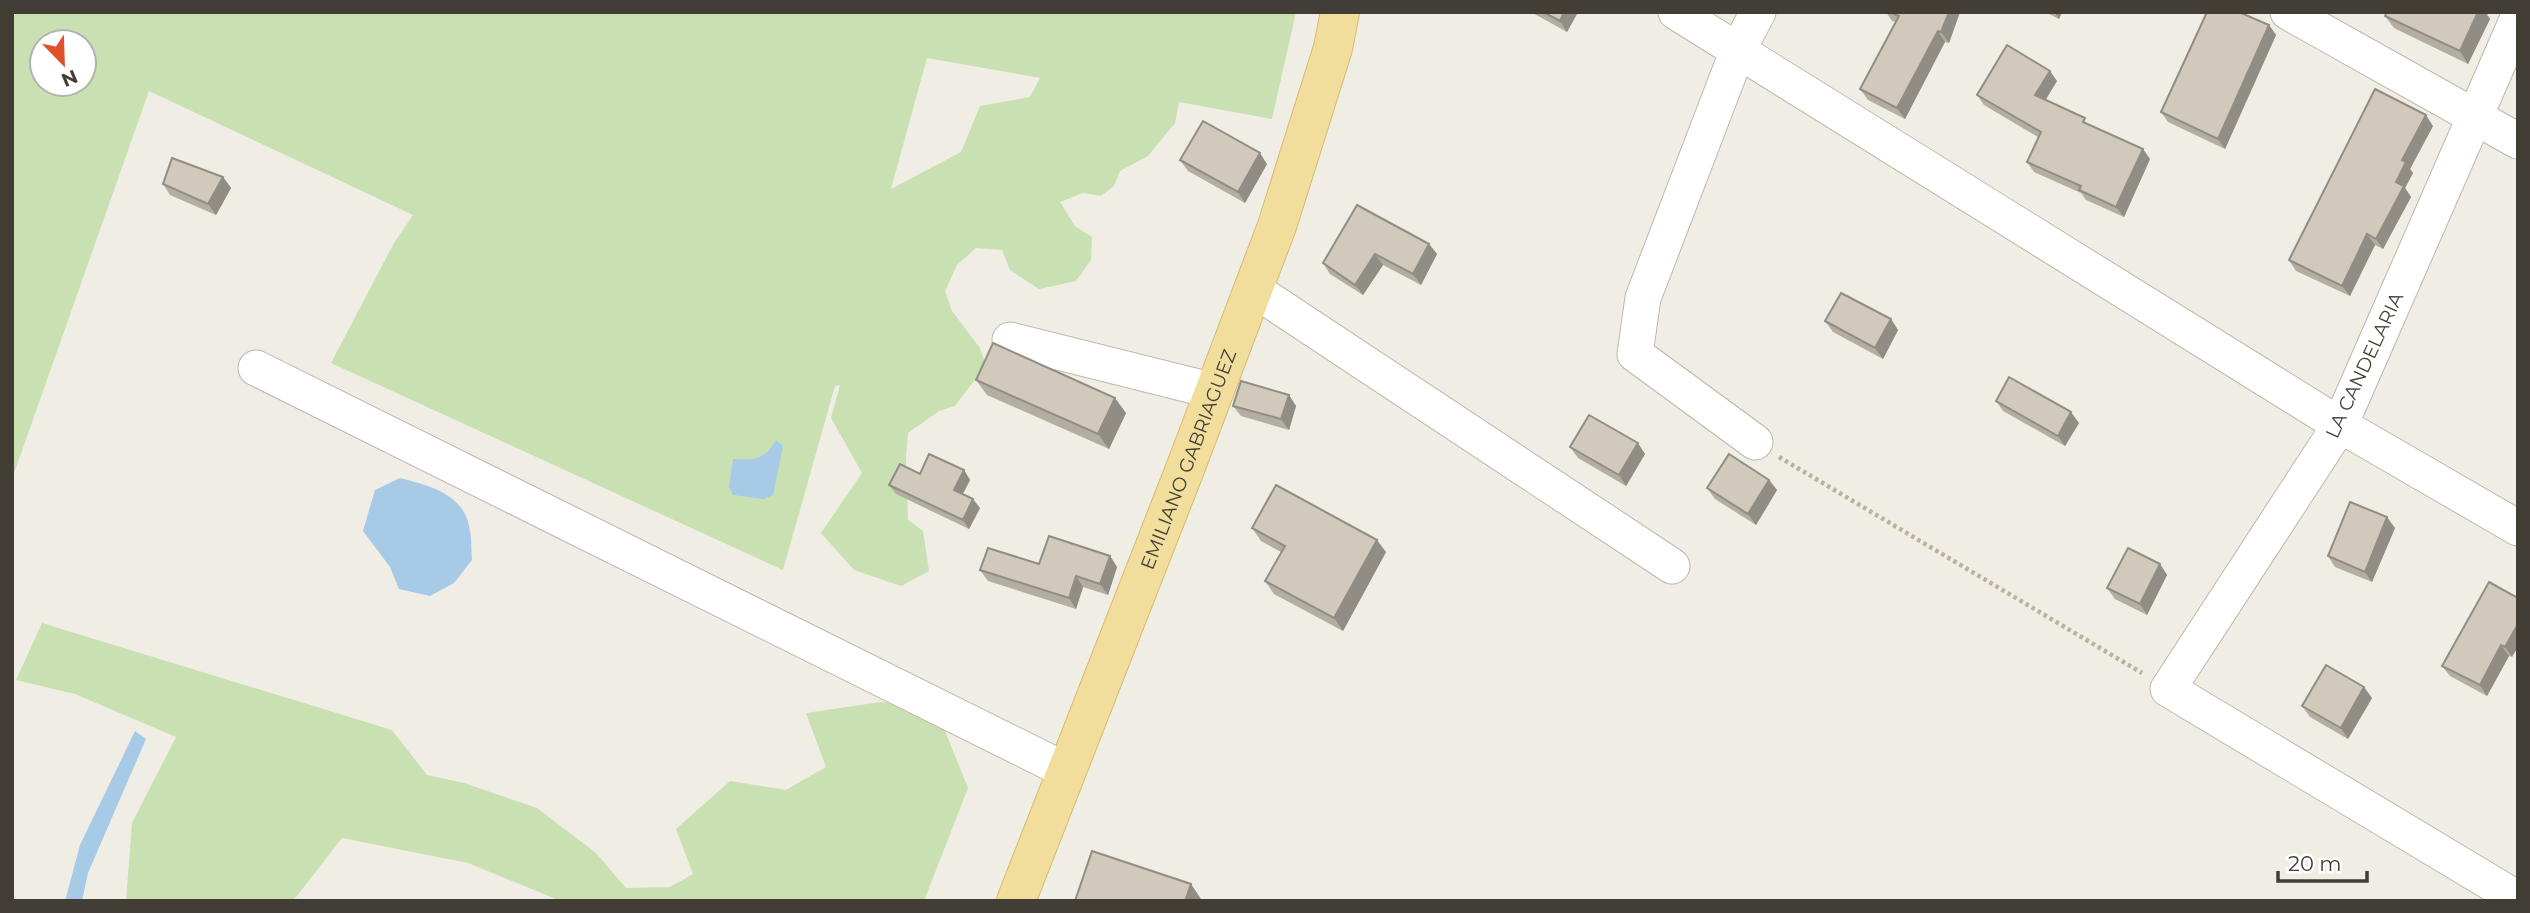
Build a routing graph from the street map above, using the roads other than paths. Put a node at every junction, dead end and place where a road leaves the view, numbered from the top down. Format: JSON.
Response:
{"nodes":[{"id":1,"x":1340,"y":12,"type":"edge"},
{"id":2,"x":1675,"y":12,"type":"edge"},
{"id":3,"x":1758,"y":12,"type":"edge"},
{"id":4,"x":2288,"y":12,"type":"edge"},
{"id":5,"x":2518,"y":18,"type":"edge"},
{"id":6,"x":1738,"y":50,"type":"junction"},
{"id":7,"x":2475,"y":116,"type":"junction"},
{"id":8,"x":2518,"y":141,"type":"edge"},
{"id":9,"x":1253,"y":289,"type":"junction"},
{"id":10,"x":1010,"y":340,"type":"dead end"},
{"id":11,"x":256,"y":368,"type":"dead end"},
{"id":12,"x":1214,"y":391,"type":"junction"},
{"id":13,"x":2340,"y":425,"type":"junction"},
{"id":14,"x":1755,"y":442,"type":"road end"},
{"id":15,"x":2518,"y":528,"type":"edge"},
{"id":16,"x":1672,"y":566,"type":"dead end"},
{"id":17,"x":1067,"y":771,"type":"junction"},
{"id":18,"x":2518,"y":899,"type":"edge"},
{"id":19,"x":1016,"y":901,"type":"edge"}],
"edges":[{"from":1,"to":9,"type":"main road","name":"EMILIANO GABRIAGUEZ"},
{"from":2,"to":6,"type":"street"},
{"from":3,"to":6,"type":"street"},
{"from":4,"to":7,"type":"street"},
{"from":5,"to":7,"type":"street","name":"LA CANDELARIA"},
{"from":6,"to":13,"type":"street"},
{"from":6,"to":14,"type":"street"},
{"from":7,"to":8,"type":"street"},
{"from":7,"to":13,"type":"street","name":"LA CANDELARIA"},
{"from":9,"to":12,"type":"main road","name":"EMILIANO GABRIAGUEZ"},
{"from":9,"to":16,"type":"street"},
{"from":10,"to":12,"type":"street"},
{"from":11,"to":17,"type":"street"},
{"from":12,"to":17,"type":"main road","name":"EMILIANO GABRIAGUEZ"},
{"from":13,"to":15,"type":"street"},
{"from":13,"to":18,"type":"street","name":"LA CANDELARIA"},
{"from":17,"to":19,"type":"main road","name":"EMILIANO GABRIAGUEZ"}]}
